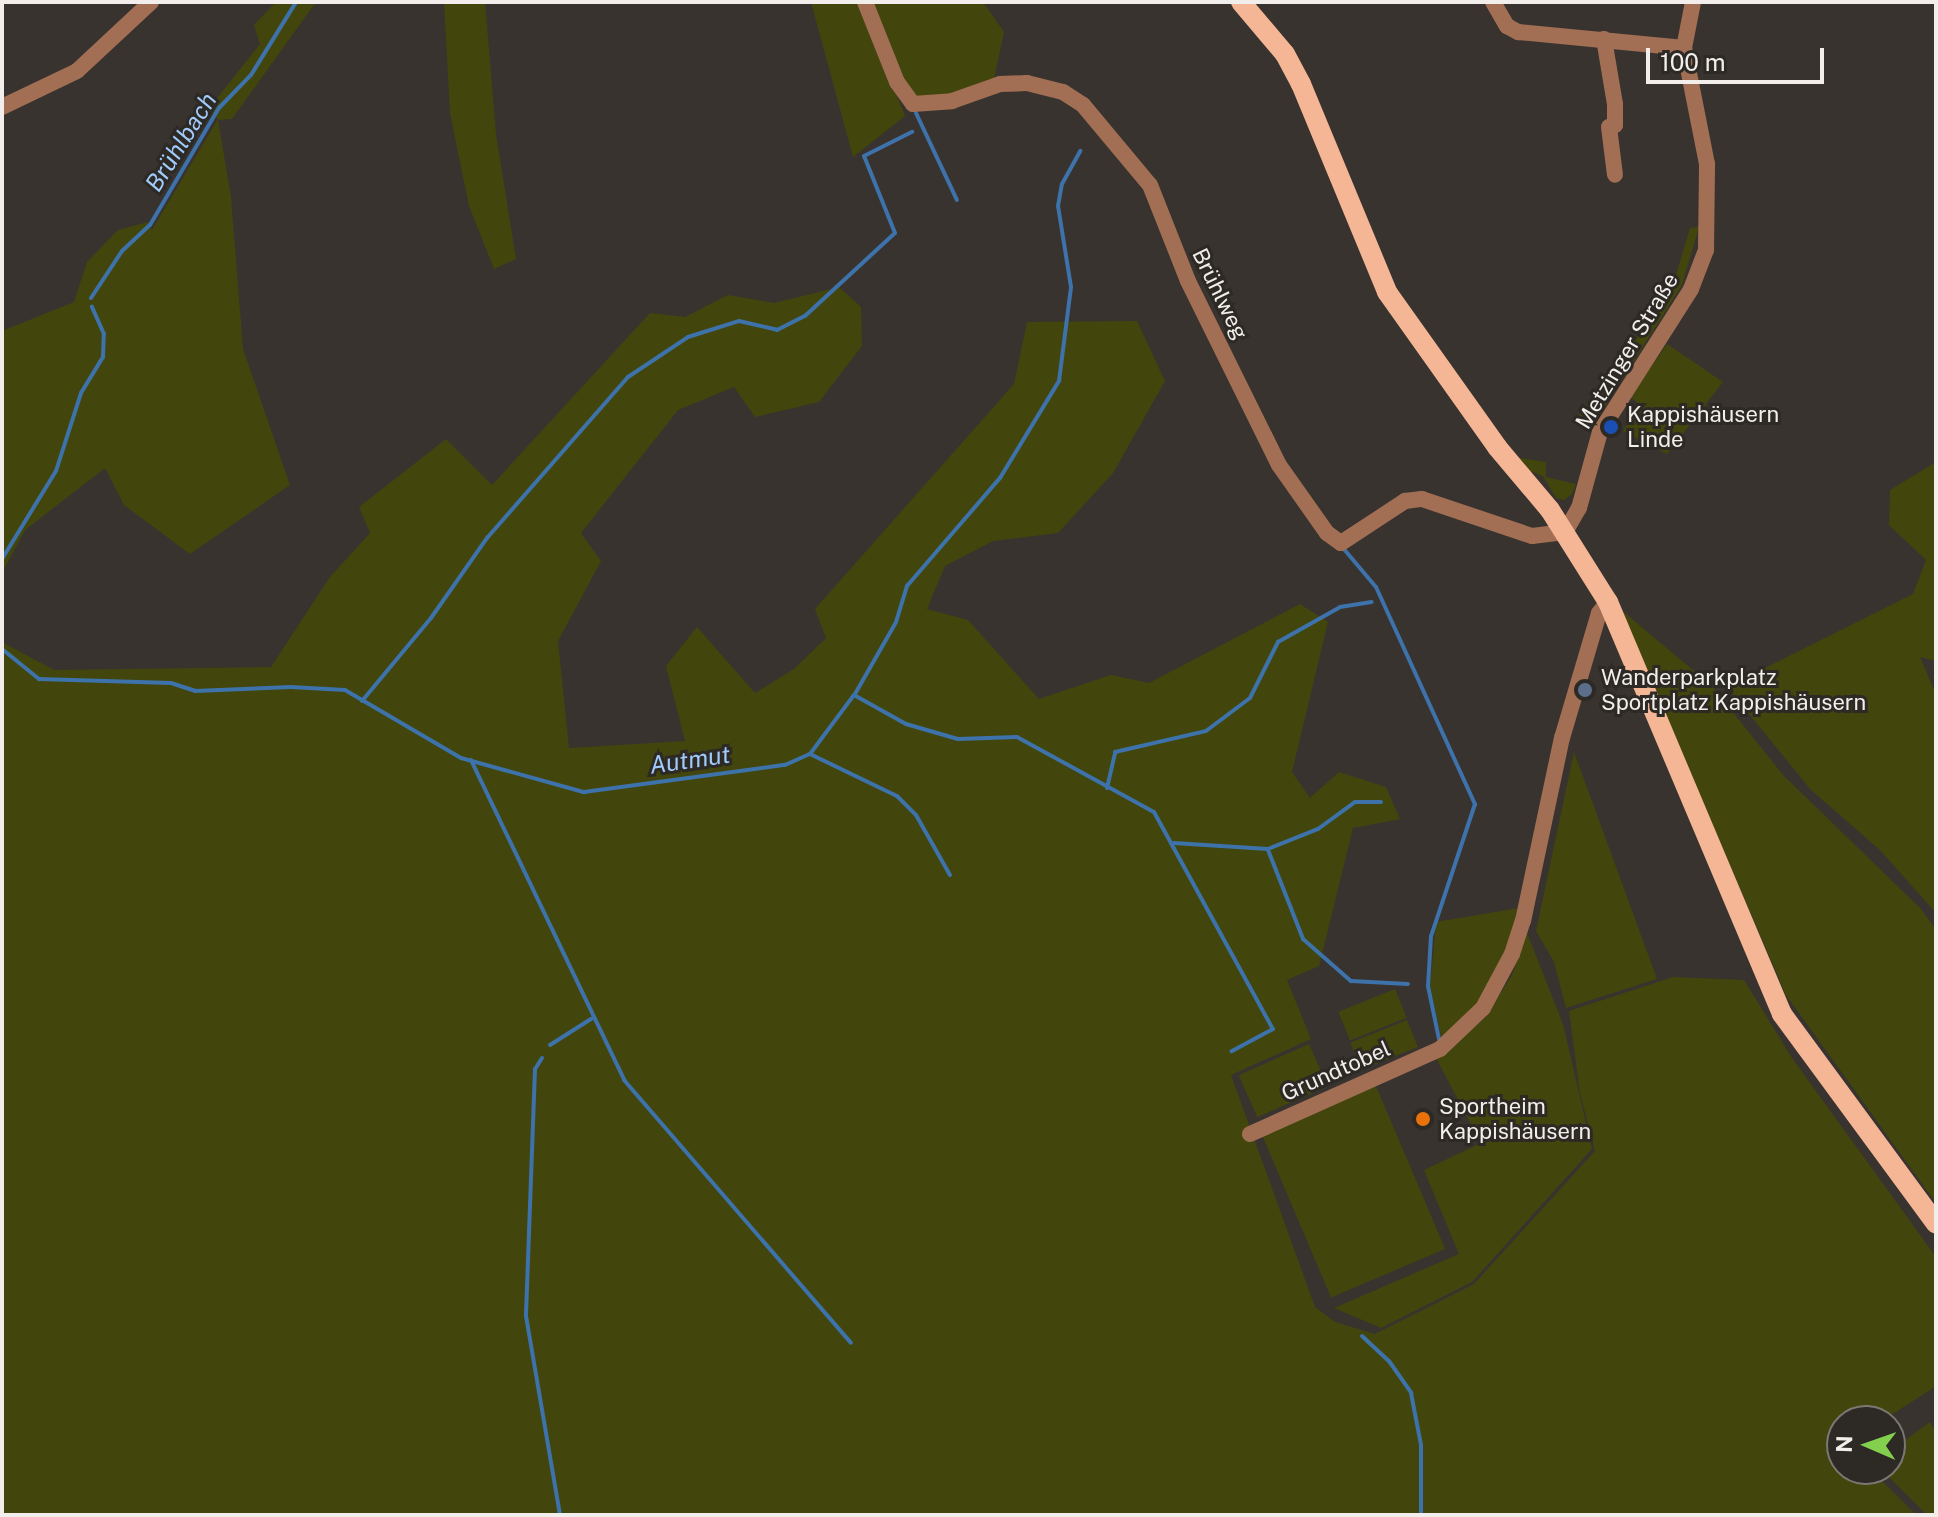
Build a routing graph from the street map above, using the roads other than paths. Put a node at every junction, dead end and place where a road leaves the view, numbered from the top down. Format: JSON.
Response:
{"nodes":[{"id":1,"x":151,"y":2,"type":"edge"},
{"id":2,"x":865,"y":2,"type":"edge"},
{"id":3,"x":1241,"y":2,"type":"edge"},
{"id":4,"x":1493,"y":2,"type":"edge"},
{"id":5,"x":1693,"y":2,"type":"edge"},
{"id":6,"x":1604,"y":39,"type":"junction"},
{"id":7,"x":1684,"y":48,"type":"junction"},
{"id":8,"x":2,"y":107,"type":"edge"},
{"id":9,"x":1615,"y":175,"type":"dead end"},
{"id":10,"x":1565,"y":532,"type":"junction"},
{"id":11,"x":1608,"y":602,"type":"junction"},
{"id":12,"x":1250,"y":1134,"type":"dead end"},
{"id":13,"x":1936,"y":1224,"type":"edge"}],
"edges":[{"from":1,"to":8,"type":"street"},
{"from":2,"to":10,"type":"street","name":"Brühlweg"},
{"from":3,"to":10,"type":"main road"},
{"from":4,"to":6,"type":"street"},
{"from":5,"to":7,"type":"street","name":"Metzinger Straße"},
{"from":6,"to":7,"type":"street"},
{"from":6,"to":9,"type":"street"},
{"from":7,"to":10,"type":"street","name":"Metzinger Straße"},
{"from":10,"to":11,"type":"main road"},
{"from":11,"to":12,"type":"street","name":"Grundtobel"},
{"from":11,"to":13,"type":"main road"}]}
